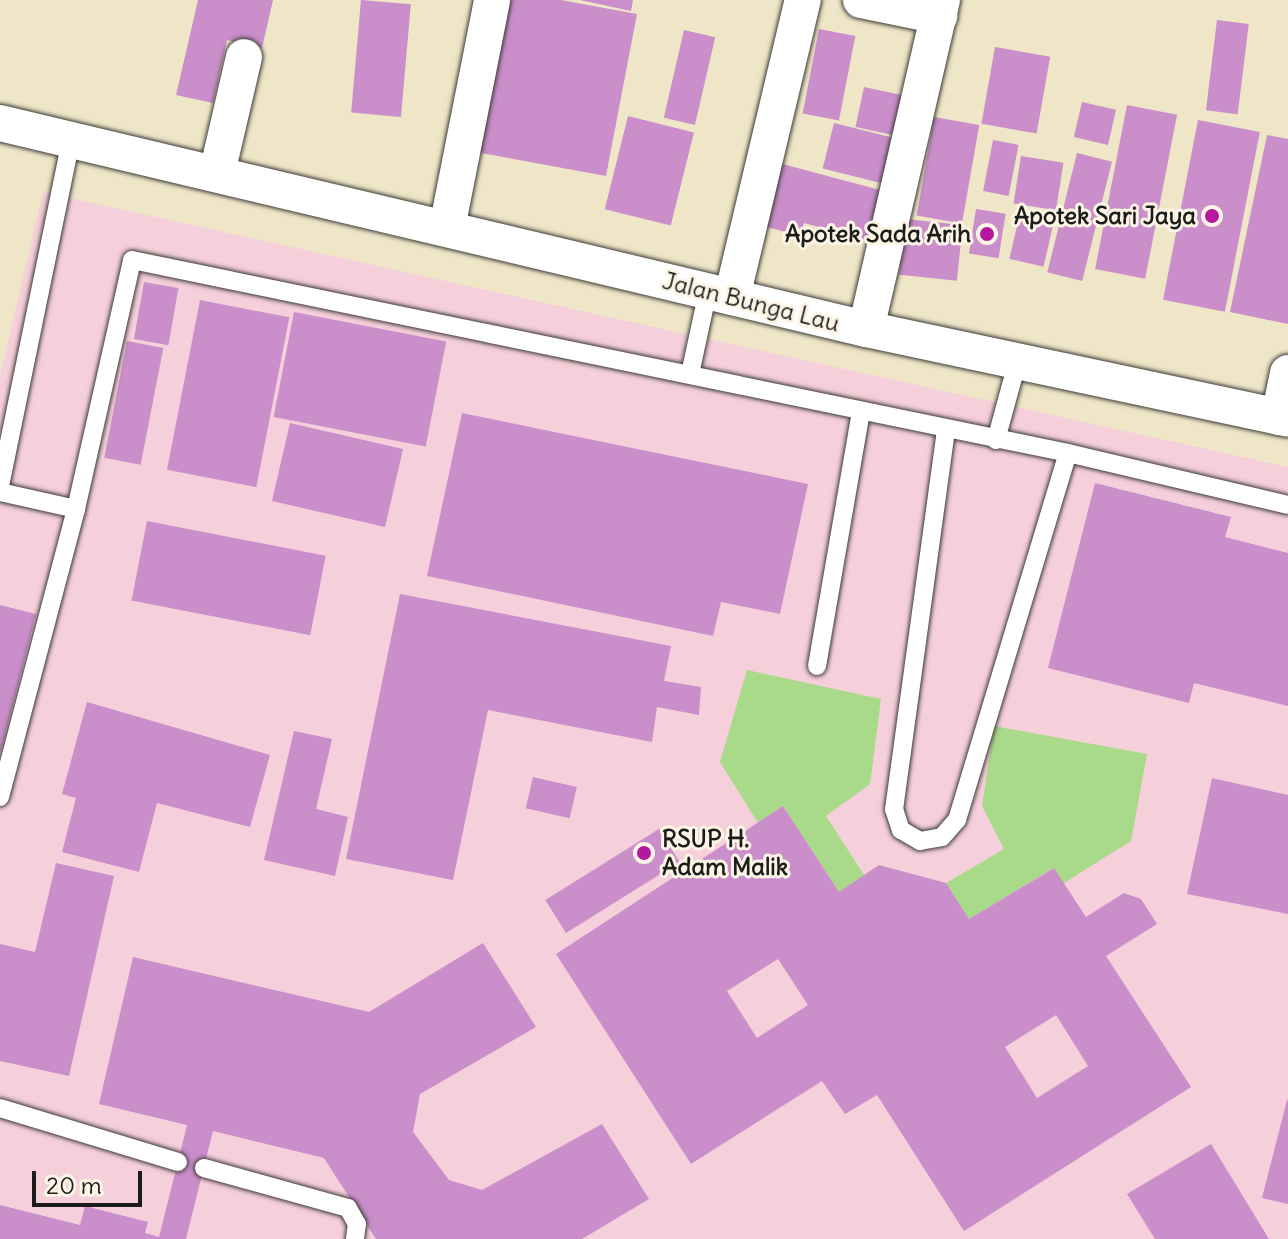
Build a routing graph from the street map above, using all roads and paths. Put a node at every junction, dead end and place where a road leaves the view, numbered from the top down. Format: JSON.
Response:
{"nodes":[{"id":1,"x":492,"y":0,"type":"edge"},
{"id":2,"x":803,"y":0,"type":"edge"},
{"id":3,"x":861,"y":0,"type":"edge"},
{"id":4,"x":940,"y":8,"type":"edge"},
{"id":5,"x":244,"y":57,"type":"dead end"},
{"id":6,"x":0,"y":123,"type":"edge"},
{"id":7,"x":71,"y":139,"type":"junction"},
{"id":8,"x":217,"y":173,"type":"junction"},
{"id":9,"x":447,"y":228,"type":"junction"},
{"id":10,"x":720,"y":294,"type":"junction"},
{"id":11,"x":866,"y":329,"type":"junction"},
{"id":12,"x":1017,"y":363,"type":"junction"},
{"id":13,"x":1288,"y":373,"type":"edge"},
{"id":14,"x":690,"y":374,"type":"junction"},
{"id":15,"x":861,"y":411,"type":"junction"},
{"id":16,"x":1283,"y":418,"type":"edge"},
{"id":17,"x":946,"y":430,"type":"junction"},
{"id":18,"x":996,"y":440,"type":"junction"},
{"id":19,"x":1068,"y":453,"type":"junction"},
{"id":20,"x":0,"y":489,"type":"edge"},
{"id":21,"x":1288,"y":505,"type":"edge"},
{"id":22,"x":76,"y":509,"type":"junction"},
{"id":23,"x":817,"y":666,"type":"dead end"},
{"id":24,"x":0,"y":797,"type":"edge"},
{"id":25,"x":0,"y":1108,"type":"edge"},
{"id":26,"x":178,"y":1162,"type":"dead end"},
{"id":27,"x":204,"y":1168,"type":"dead end"},
{"id":28,"x":355,"y":1239,"type":"edge"}],
"edges":[{"from":1,"to":9,"type":"street"},
{"from":2,"to":10,"type":"street"},
{"from":3,"to":4,"type":"street"},
{"from":4,"to":11,"type":"street"},
{"from":5,"to":8,"type":"street"},
{"from":6,"to":7,"type":"street","name":"Jalan Bunga Lau"},
{"from":7,"to":8,"type":"street","name":"Jalan Bunga Lau"},
{"from":7,"to":20,"type":"lane"},
{"from":8,"to":9,"type":"street","name":"Jalan Bunga Lau"},
{"from":9,"to":10,"type":"street","name":"Jalan Bunga Lau"},
{"from":10,"to":11,"type":"street","name":"Jalan Bunga Lau"},
{"from":10,"to":14,"type":"lane"},
{"from":11,"to":12,"type":"street","name":"Jalan Bunga Lau"},
{"from":12,"to":16,"type":"street","name":"Jalan Bunga Lau"},
{"from":12,"to":18,"type":"lane"},
{"from":13,"to":16,"type":"street"},
{"from":14,"to":15,"type":"lane"},
{"from":14,"to":22,"type":"lane"},
{"from":15,"to":17,"type":"lane"},
{"from":15,"to":23,"type":"lane"},
{"from":17,"to":18,"type":"lane"},
{"from":17,"to":19,"type":"lane"},
{"from":18,"to":19,"type":"lane"},
{"from":19,"to":21,"type":"lane"},
{"from":20,"to":22,"type":"lane"},
{"from":22,"to":24,"type":"lane"},
{"from":25,"to":26,"type":"lane"},
{"from":27,"to":28,"type":"lane"}]}
